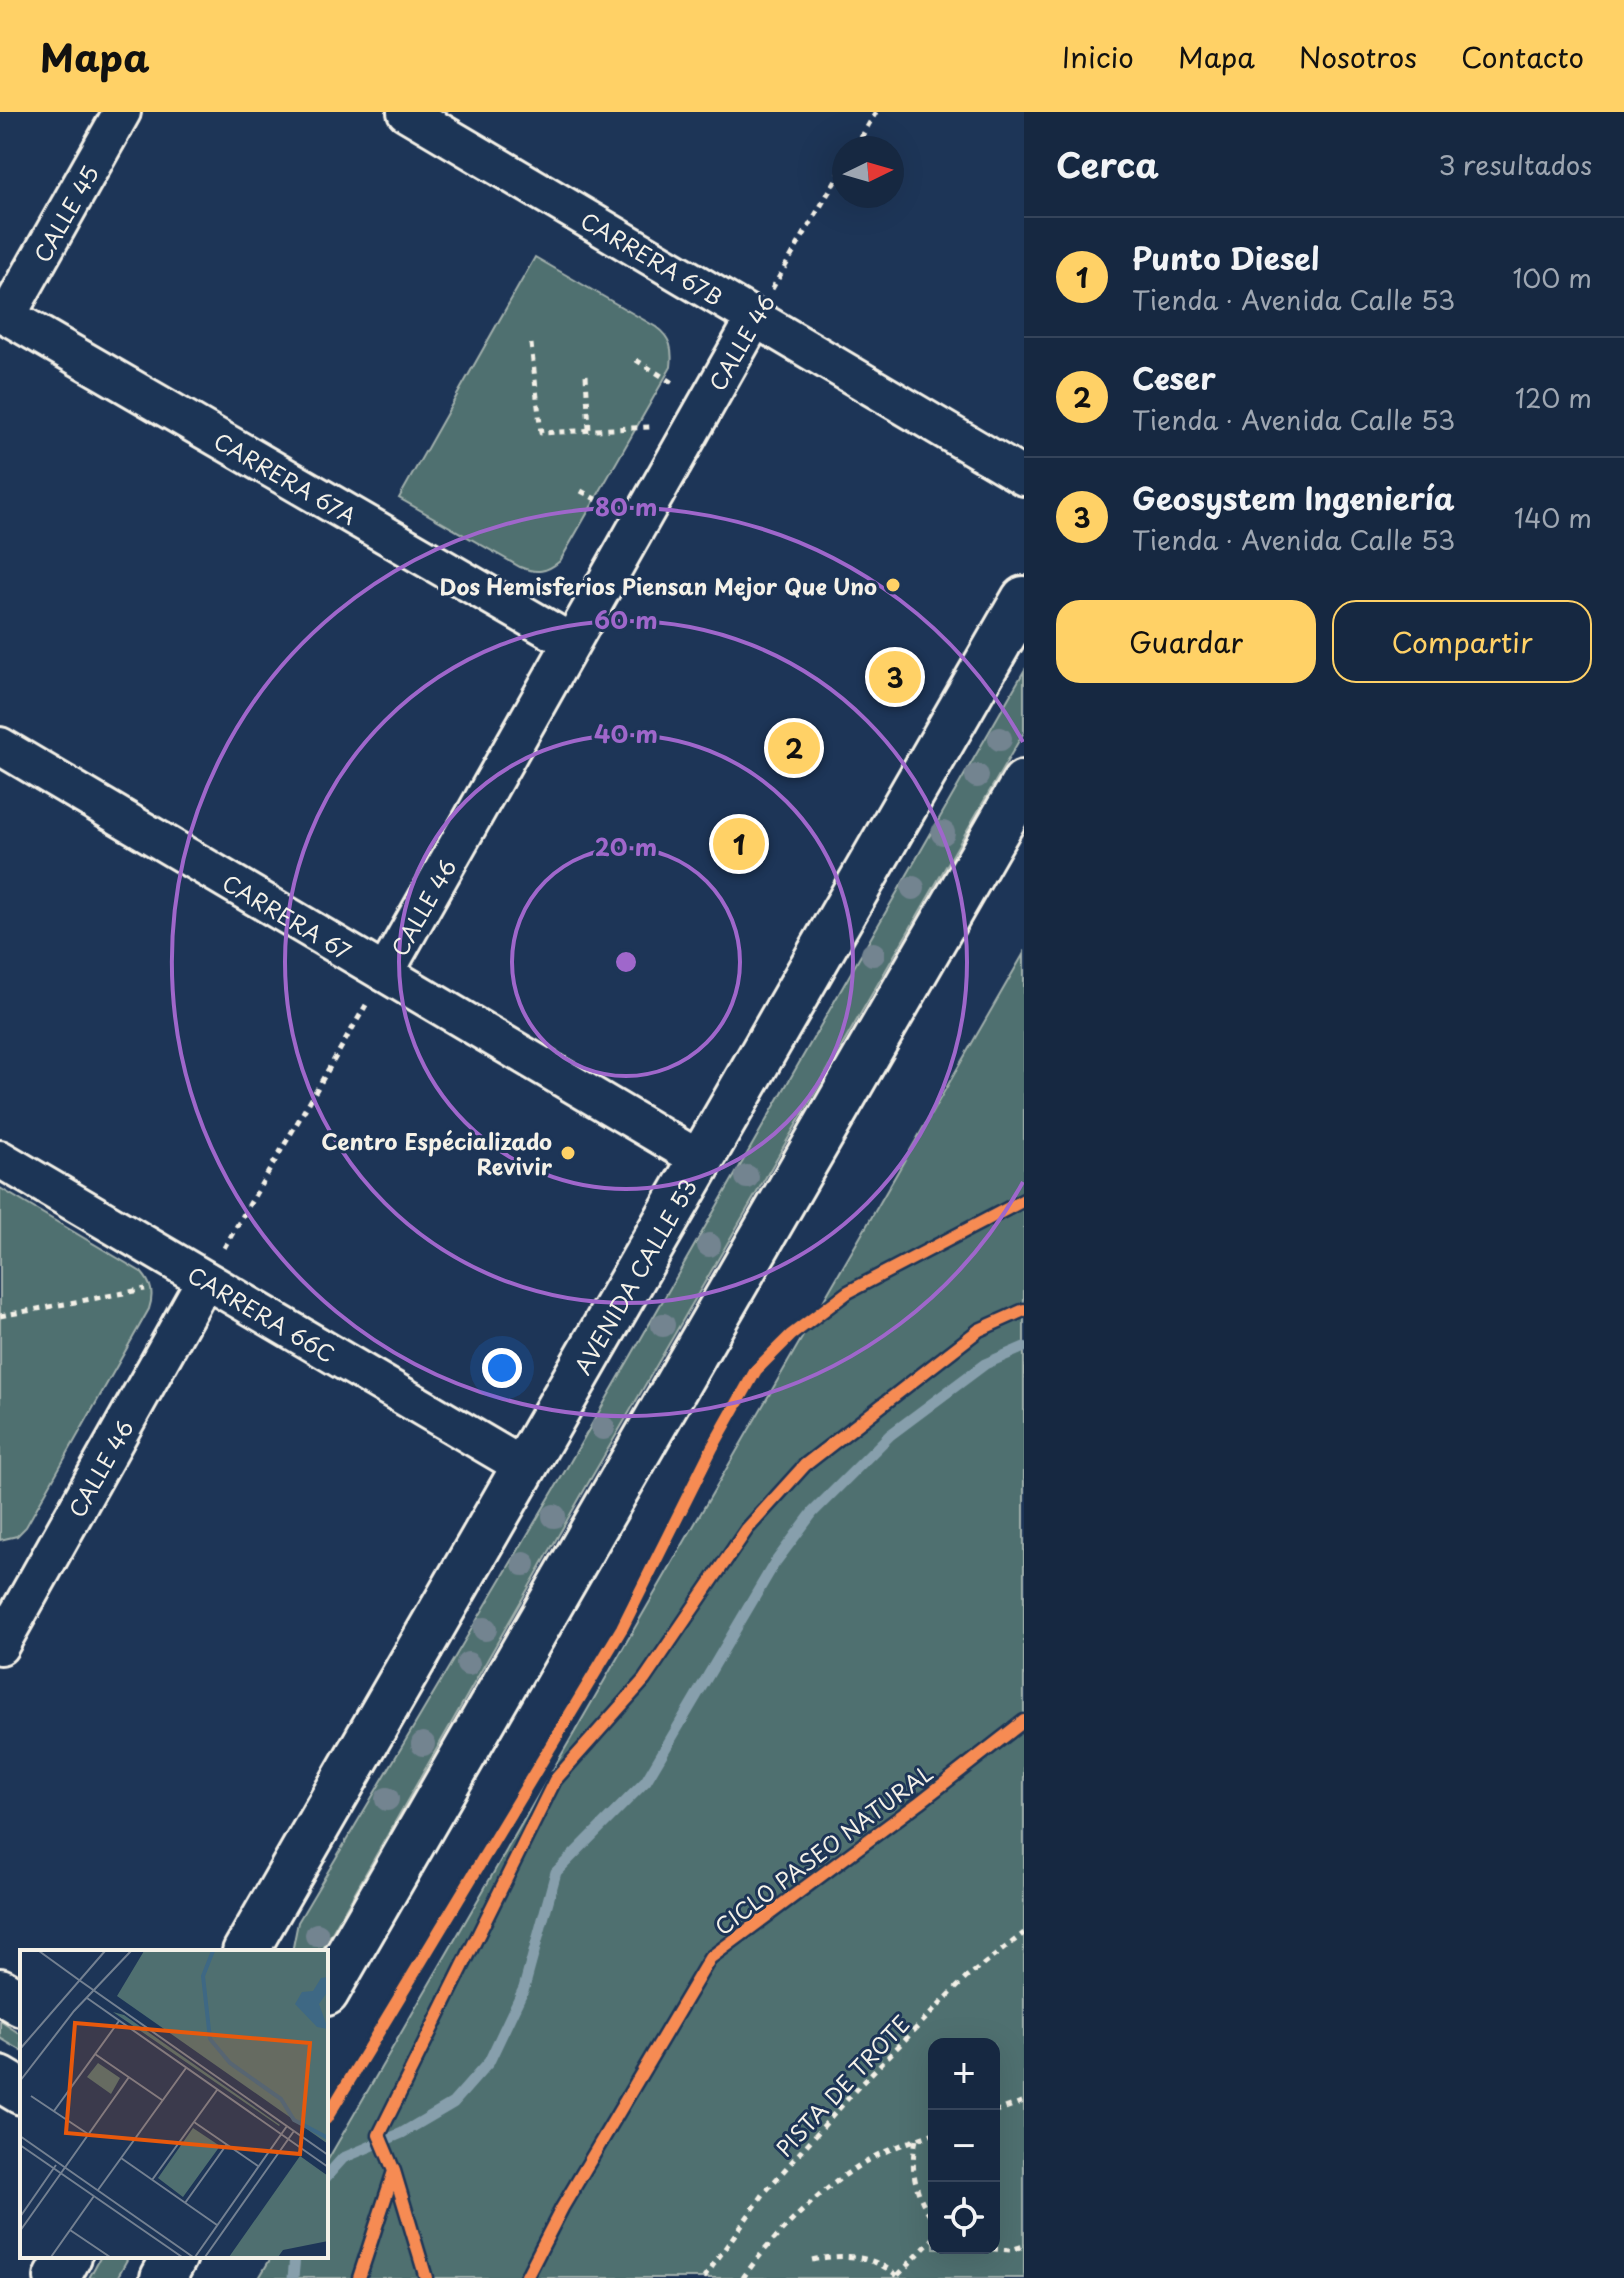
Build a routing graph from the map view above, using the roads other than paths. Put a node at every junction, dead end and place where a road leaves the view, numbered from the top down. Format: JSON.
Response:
{"nodes":[{"id":1,"x":122,"y":112,"type":"edge"},
{"id":2,"x":406,"y":112,"type":"edge"},
{"id":3,"x":4,"y":314,"type":"edge"},
{"id":4,"x":755,"y":318,"type":"junction"},
{"id":5,"x":1024,"y":477,"type":"edge"},
{"id":6,"x":1024,"y":599,"type":"edge"},
{"id":7,"x":571,"y":642,"type":"junction"},
{"id":8,"x":0,"y":746,"type":"edge"},
{"id":9,"x":1024,"y":783,"type":"edge"},
{"id":10,"x":385,"y":973,"type":"junction"},
{"id":11,"x":0,"y":1159,"type":"edge"},
{"id":12,"x":701,"y":1160,"type":"junction"},
{"id":13,"x":205,"y":1280,"type":"junction"},
{"id":14,"x":524,"y":1467,"type":"junction"},
{"id":15,"x":14,"y":1590,"type":"edge"},
{"id":16,"x":0,"y":1646,"type":"edge"},
{"id":17,"x":246,"y":1950,"type":"edge"},
{"id":18,"x":328,"y":1990,"type":"edge"},
{"id":19,"x":0,"y":1991,"type":"edge"},
{"id":20,"x":20,"y":2003,"type":"edge"},
{"id":21,"x":0,"y":2079,"type":"edge"},
{"id":22,"x":20,"y":2091,"type":"edge"},
{"id":23,"x":68,"y":2258,"type":"edge"},
{"id":24,"x":174,"y":2258,"type":"edge"},
{"id":25,"x":57,"y":2278,"type":"edge"},
{"id":26,"x":163,"y":2278,"type":"edge"}],
"edges":[{"from":1,"to":3,"type":"street","name":"CALLE 45"},
{"from":2,"to":4,"type":"street","name":"CARRERA 67B"},
{"from":3,"to":7,"type":"street","name":"CARRERA 67A"},
{"from":4,"to":5,"type":"street","name":"CARRERA 67B"},
{"from":4,"to":7,"type":"street","name":"CALLE 46"},
{"from":6,"to":12,"type":"main road","name":"AVENIDA CALLE 53"},
{"from":7,"to":10,"type":"street","name":"CALLE 46"},
{"from":8,"to":10,"type":"street","name":"CARRERA 67"},
{"from":9,"to":18,"type":"main road"},
{"from":10,"to":12,"type":"street","name":"CARRERA 67"},
{"from":11,"to":13,"type":"street","name":"CARRERA 66C"},
{"from":12,"to":14,"type":"main road","name":"AVENIDA CALLE 53"},
{"from":13,"to":14,"type":"street","name":"CARRERA 66C"},
{"from":13,"to":15,"type":"street","name":"CALLE 46"},
{"from":14,"to":17,"type":"main road","name":"AVENIDA CALLE 53"},
{"from":15,"to":16,"type":"street","name":"CALLE 46"},
{"from":19,"to":20,"type":"main road"},
{"from":21,"to":22,"type":"main road"},
{"from":23,"to":25,"type":"main road"},
{"from":24,"to":26,"type":"main road"}]}
